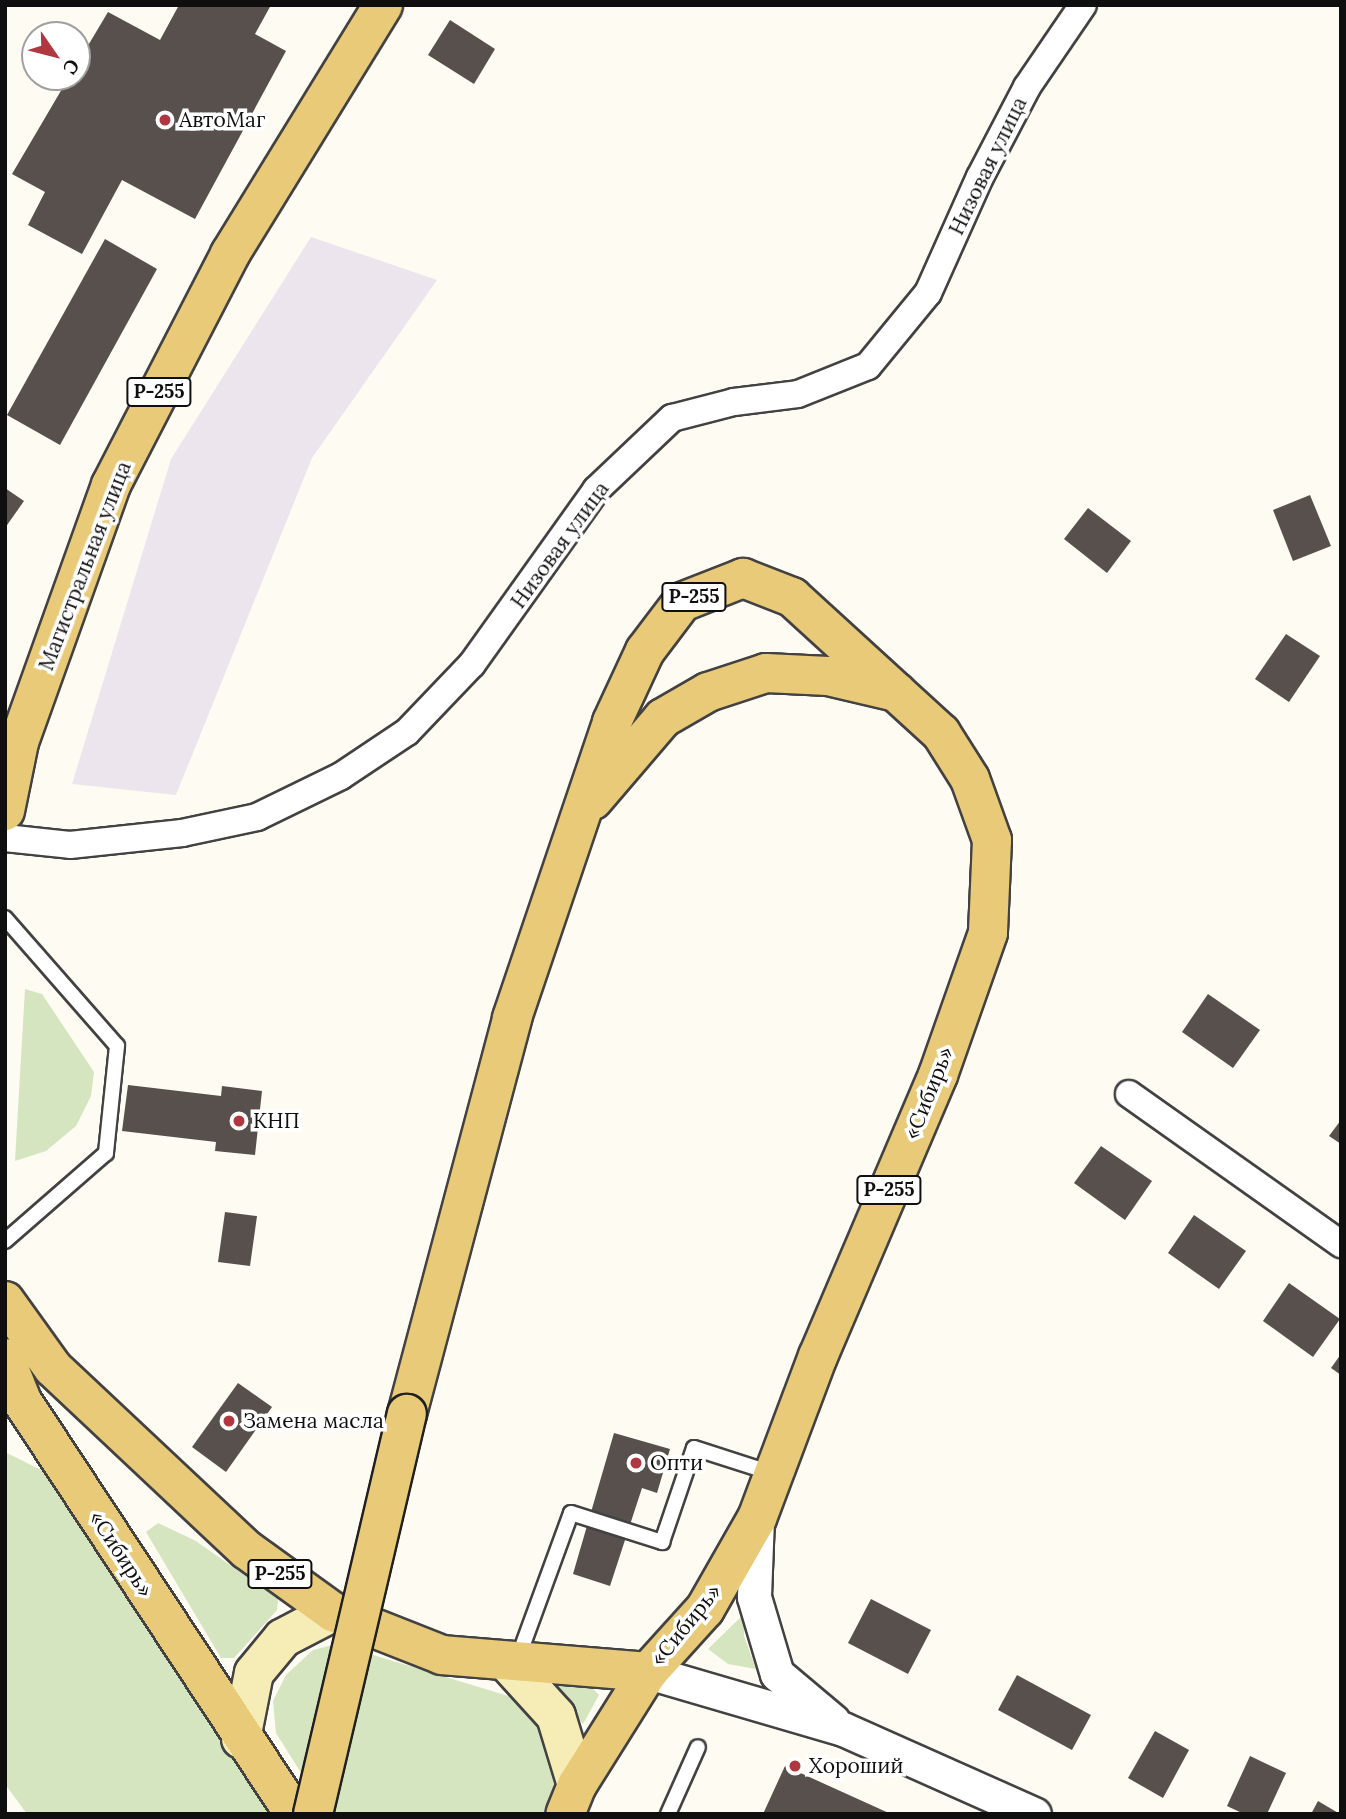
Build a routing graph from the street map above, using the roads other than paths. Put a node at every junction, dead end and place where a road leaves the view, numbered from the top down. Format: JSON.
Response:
{"nodes":[{"id":1,"x":383,"y":5,"type":"edge"},
{"id":2,"x":1083,"y":5,"type":"edge"},
{"id":3,"x":902,"y":693,"type":"junction"},
{"id":4,"x":5,"y":811,"type":"edge"},
{"id":5,"x":581,"y":814,"type":"junction"},
{"id":6,"x":5,"y":838,"type":"edge"},
{"id":7,"x":5,"y":918,"type":"edge"},
{"id":8,"x":1129,"y":1094,"type":"dead end"},
{"id":9,"x":5,"y":1241,"type":"edge"},
{"id":10,"x":1341,"y":1244,"type":"edge"},
{"id":11,"x":5,"y":1301,"type":"edge"},
{"id":12,"x":5,"y":1358,"type":"edge"},
{"id":13,"x":773,"y":1474,"type":"junction"},
{"id":14,"x":757,"y":1518,"type":"junction"},
{"id":15,"x":332,"y":1612,"type":"junction"},
{"id":16,"x":511,"y":1662,"type":"junction"},
{"id":17,"x":648,"y":1672,"type":"junction"},
{"id":18,"x":843,"y":1729,"type":"junction"},
{"id":19,"x":241,"y":1739,"type":"junction"},
{"id":20,"x":698,"y":1747,"type":"dead end"},
{"id":21,"x":571,"y":1799,"type":"edge"},
{"id":22,"x":294,"y":1814,"type":"edge"},
{"id":23,"x":313,"y":1814,"type":"edge"},
{"id":24,"x":668,"y":1814,"type":"edge"},
{"id":25,"x":1034,"y":1814,"type":"edge"}],
"edges":[{"from":1,"to":4,"type":"main road","name":"Магистральная улица","number":"Р-255"},
{"from":2,"to":6,"type":"street","name":"Низовая улица"},
{"from":3,"to":5,"type":"main road","name":"«Сибирь»","number":"Р-255"},
{"from":3,"to":5,"type":"main road","name":"«Сибирь»","number":"Р-255"},
{"from":3,"to":13,"type":"main road","name":"«Сибирь»","number":"Р-255"},
{"from":5,"to":23,"type":"main road","name":"«Сибирь»","number":"Р-255","bridge":true},
{"from":7,"to":9,"type":"lane"},
{"from":8,"to":10,"type":"street"},
{"from":11,"to":15,"type":"main road","name":"«Сибирь»","number":"Р-255"},
{"from":12,"to":19,"type":"main road","name":"«Сибирь»"},
{"from":13,"to":14,"type":"main road","name":"«Сибирь»","number":"Р-255"},
{"from":13,"to":16,"type":"lane"},
{"from":14,"to":17,"type":"main road","name":"«Сибирь»","number":"Р-255"},
{"from":14,"to":18,"type":"street"},
{"from":15,"to":16,"type":"main road","name":"«Сибирь»","number":"Р-255"},
{"from":15,"to":19,"type":"main road"},
{"from":16,"to":17,"type":"main road","name":"«Сибирь»","number":"Р-255"},
{"from":16,"to":21,"type":"main road"},
{"from":17,"to":18,"type":"street"},
{"from":17,"to":21,"type":"main road","name":"«Сибирь»","number":"Р-255"},
{"from":18,"to":25,"type":"street"},
{"from":19,"to":22,"type":"main road","name":"«Сибирь»"},
{"from":20,"to":24,"type":"lane"}]}
